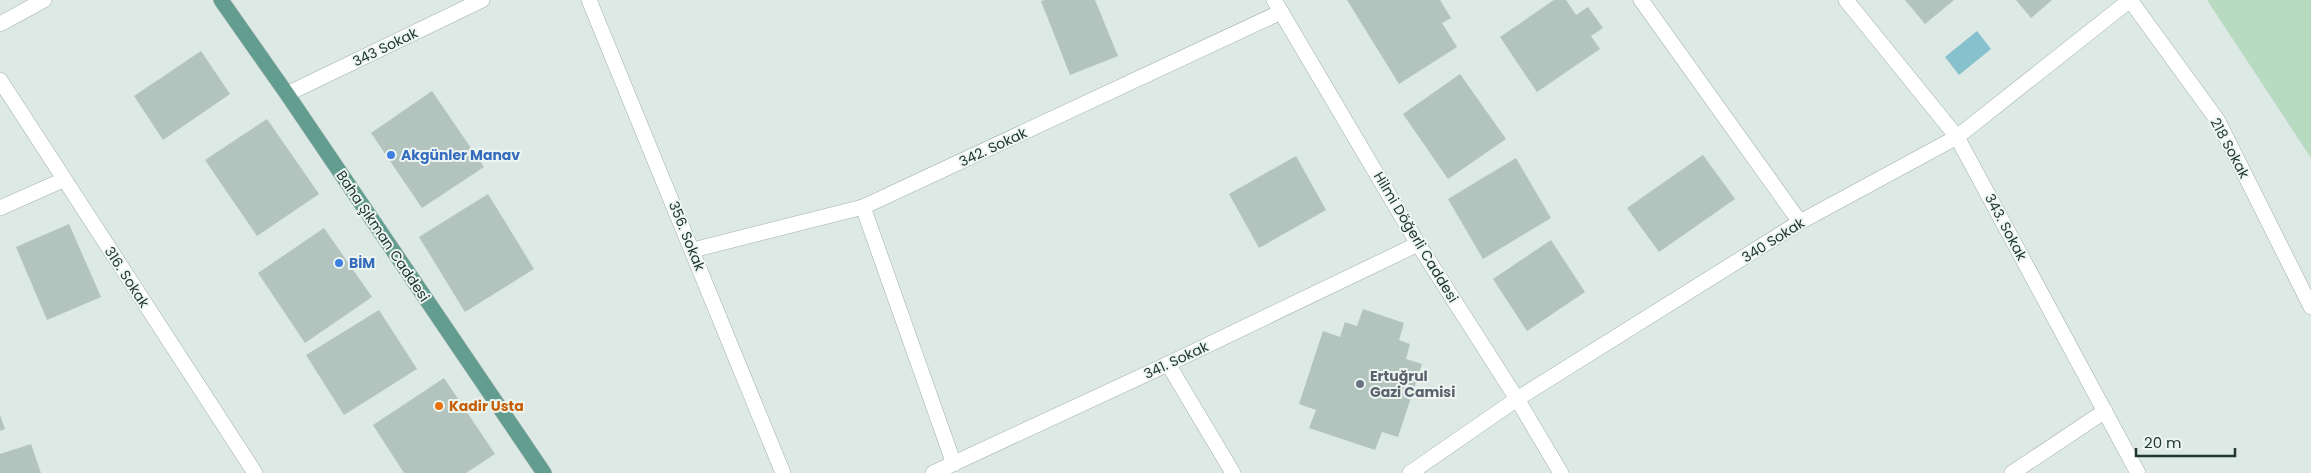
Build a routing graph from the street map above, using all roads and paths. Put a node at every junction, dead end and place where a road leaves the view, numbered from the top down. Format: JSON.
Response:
{"nodes":[{"id":1,"x":44,"y":0,"type":"edge"},
{"id":2,"x":221,"y":0,"type":"edge"},
{"id":3,"x":482,"y":0,"type":"edge"},
{"id":4,"x":589,"y":0,"type":"edge"},
{"id":5,"x":1641,"y":0,"type":"edge"},
{"id":6,"x":1846,"y":0,"type":"edge"},
{"id":7,"x":2130,"y":0,"type":"edge"},
{"id":8,"x":1278,"y":6,"type":"edge"},
{"id":9,"x":0,"y":24,"type":"edge"},
{"id":10,"x":0,"y":80,"type":"edge"},
{"id":11,"x":287,"y":94,"type":"junction"},
{"id":12,"x":1957,"y":137,"type":"junction"},
{"id":13,"x":64,"y":180,"type":"junction"},
{"id":14,"x":863,"y":207,"type":"junction"},
{"id":15,"x":0,"y":208,"type":"edge"},
{"id":16,"x":1800,"y":222,"type":"junction"},
{"id":17,"x":1418,"y":244,"type":"junction"},
{"id":18,"x":693,"y":250,"type":"junction"},
{"id":19,"x":2311,"y":307,"type":"edge"},
{"id":20,"x":1168,"y":364,"type":"junction"},
{"id":21,"x":1517,"y":399,"type":"junction"},
{"id":22,"x":2105,"y":411,"type":"junction"},
{"id":23,"x":954,"y":464,"type":"junction"},
{"id":24,"x":255,"y":473,"type":"edge"},
{"id":25,"x":544,"y":473,"type":"edge"},
{"id":26,"x":783,"y":473,"type":"edge"},
{"id":27,"x":933,"y":473,"type":"edge"},
{"id":28,"x":1233,"y":473,"type":"edge"},
{"id":29,"x":1410,"y":473,"type":"edge"},
{"id":30,"x":1561,"y":473,"type":"edge"},
{"id":31,"x":2012,"y":473,"type":"edge"},
{"id":32,"x":2138,"y":473,"type":"edge"}],
"edges":[{"from":1,"to":9,"type":"street"},
{"from":2,"to":11,"type":"main road","name":"Baha Şıkman Caddesi"},
{"from":3,"to":11,"type":"street","name":"343 Sokak"},
{"from":4,"to":18,"type":"street","name":"356. Sokak"},
{"from":5,"to":16,"type":"street"},
{"from":6,"to":12,"type":"street","name":"343. Sokak"},
{"from":7,"to":12,"type":"street","name":"340 Sokak"},
{"from":7,"to":19,"type":"street","name":"218 Sokak"},
{"from":8,"to":14,"type":"street","name":"342. Sokak"},
{"from":8,"to":17,"type":"street","name":"Hilmi Döğerli Caddesi"},
{"from":10,"to":13,"type":"street","name":"316. Sokak"},
{"from":11,"to":25,"type":"main road","name":"Baha Şıkman Caddesi"},
{"from":12,"to":16,"type":"street","name":"340 Sokak"},
{"from":12,"to":22,"type":"street","name":"343. Sokak"},
{"from":13,"to":15,"type":"street"},
{"from":13,"to":24,"type":"street","name":"316. Sokak"},
{"from":14,"to":18,"type":"street","name":"342. Sokak"},
{"from":14,"to":23,"type":"street"},
{"from":16,"to":21,"type":"street","name":"340 Sokak"},
{"from":17,"to":20,"type":"street","name":"341. Sokak"},
{"from":17,"to":21,"type":"street","name":"Hilmi Döğerli Caddesi"},
{"from":18,"to":26,"type":"street","name":"356. Sokak"},
{"from":20,"to":23,"type":"street","name":"341. Sokak"},
{"from":20,"to":28,"type":"street"},
{"from":21,"to":29,"type":"street","name":"340 Sokak"},
{"from":21,"to":30,"type":"street","name":"Hilmi Döğerli Caddesi"},
{"from":22,"to":31,"type":"street"},
{"from":22,"to":32,"type":"street","name":"343. Sokak"},
{"from":23,"to":27,"type":"street","name":"341. Sokak"}]}
